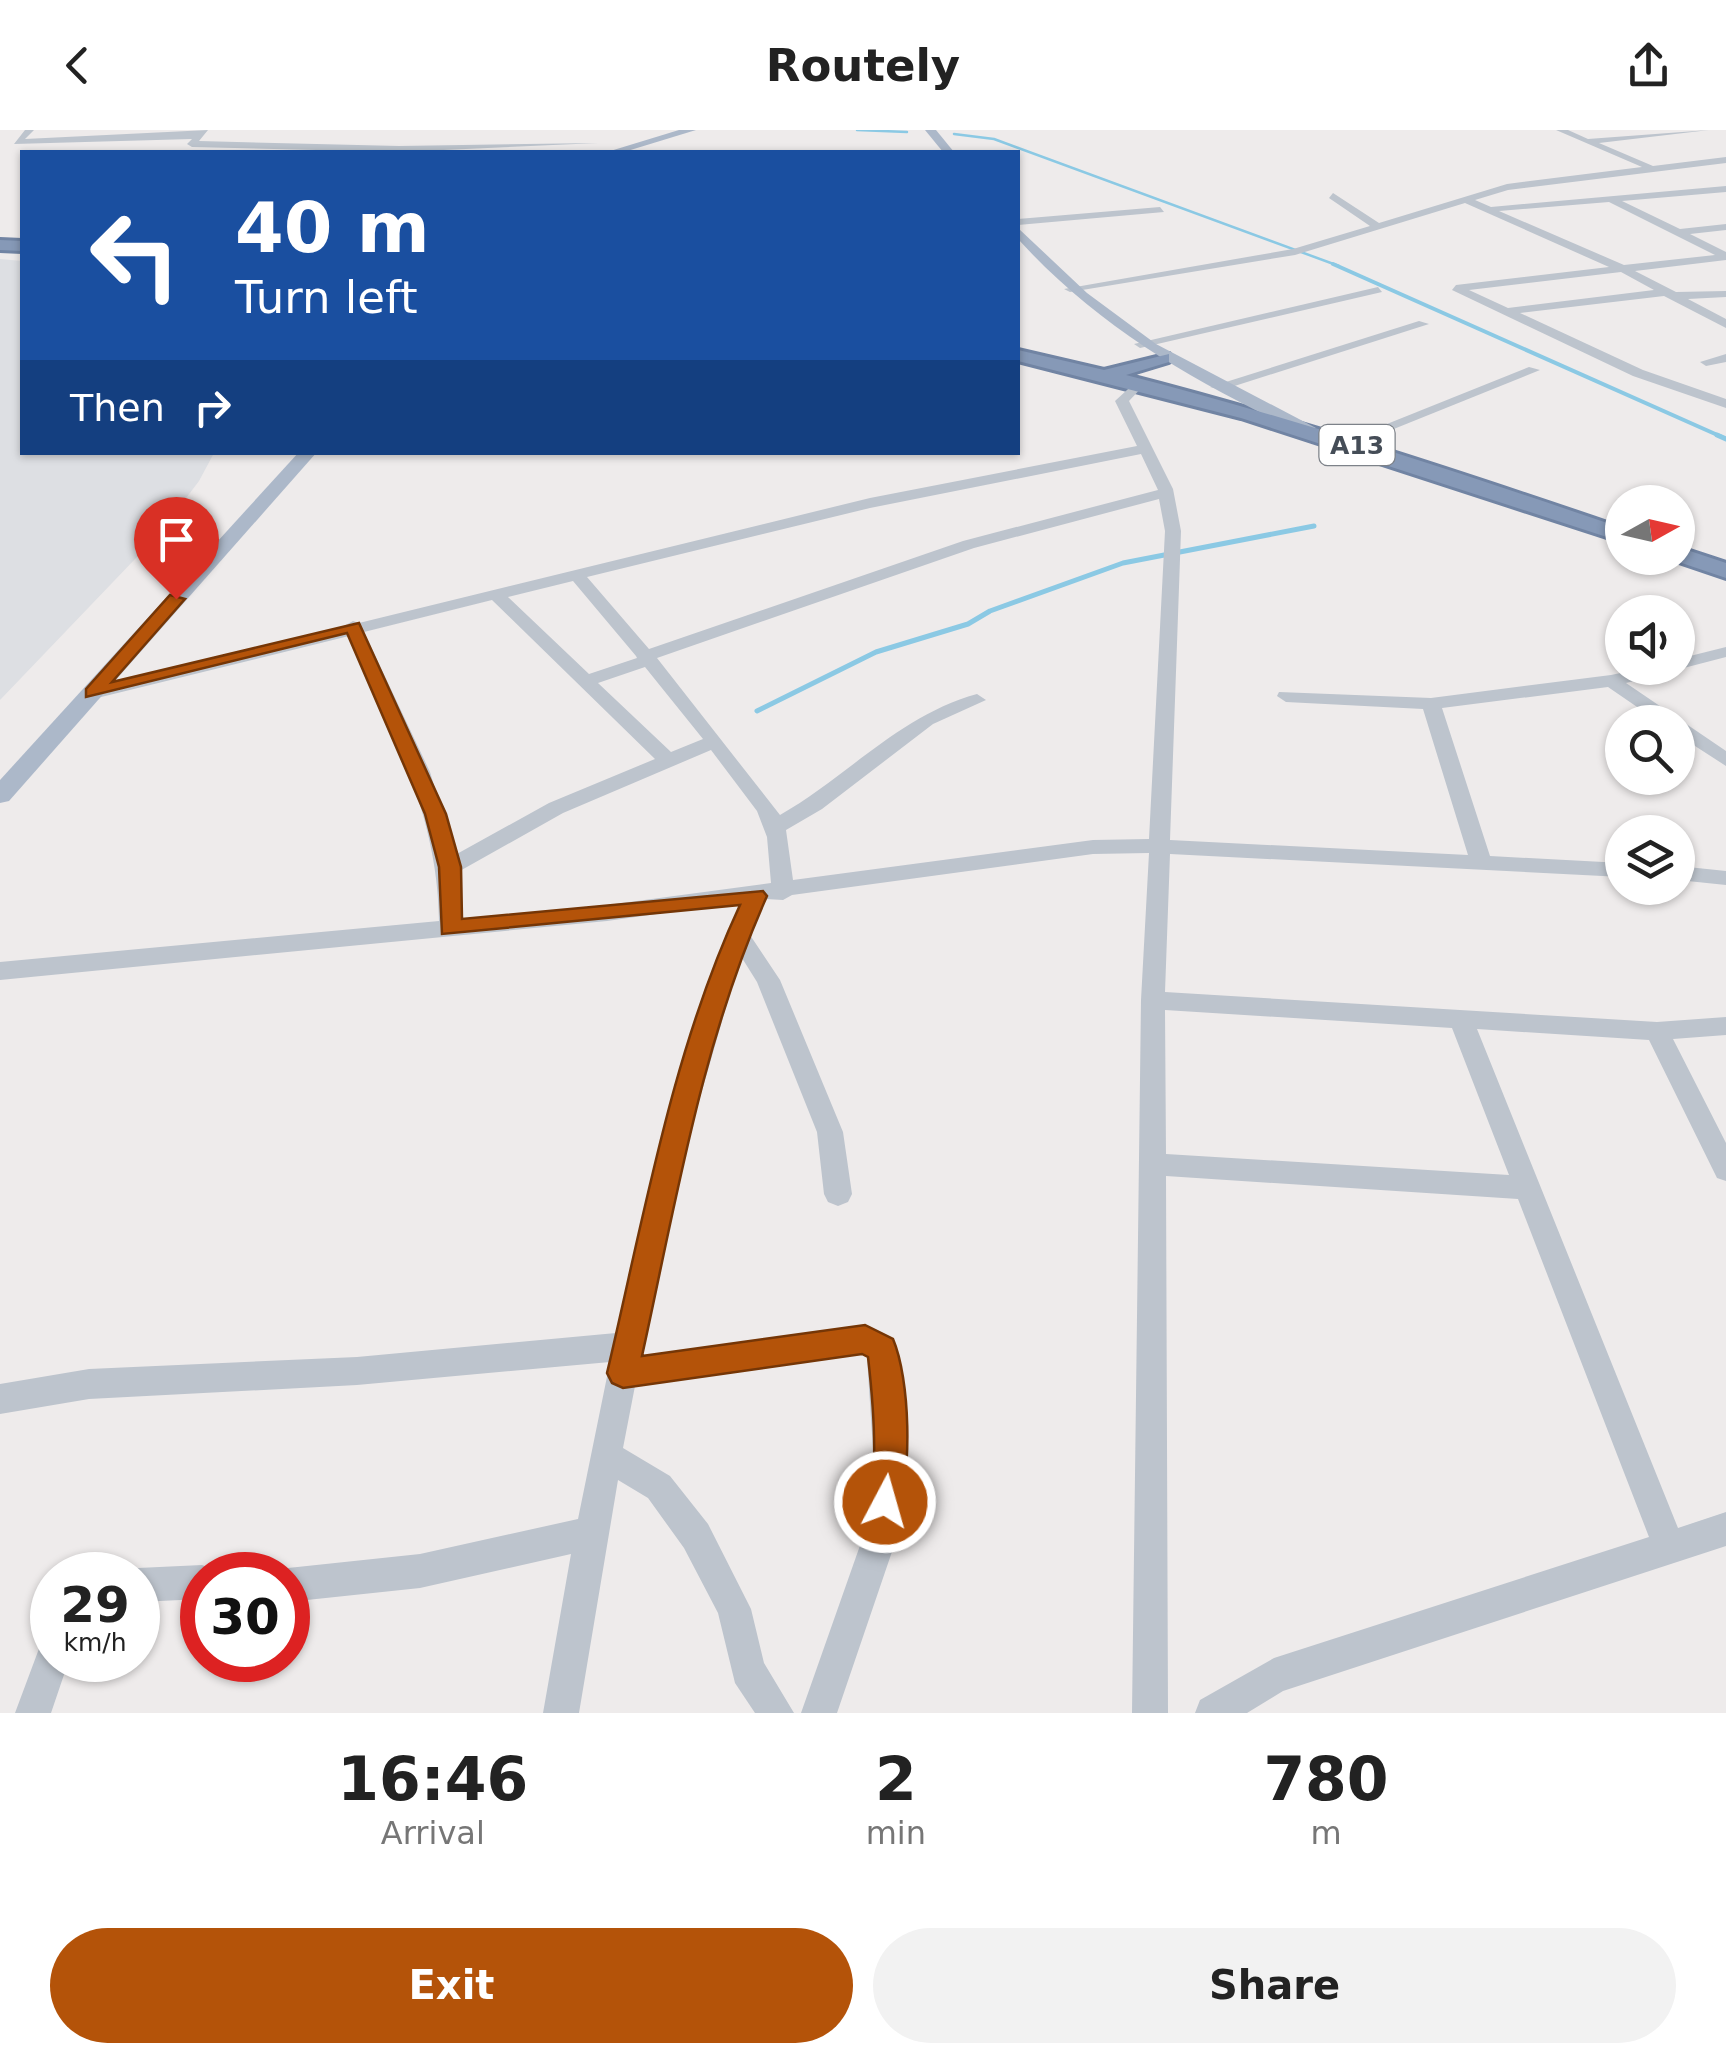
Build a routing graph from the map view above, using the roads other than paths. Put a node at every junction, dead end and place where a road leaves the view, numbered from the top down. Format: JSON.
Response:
{"nodes":[{"id":1,"x":30,"y":130,"type":"edge"},
{"id":2,"x":74,"y":130,"type":"edge"},
{"id":3,"x":117,"y":130,"type":"edge"},
{"id":4,"x":673,"y":130,"type":"edge"},
{"id":5,"x":690,"y":130,"type":"edge"},
{"id":6,"x":930,"y":130,"type":"edge"},
{"id":7,"x":1560,"y":130,"type":"edge"},
{"id":8,"x":1705,"y":130,"type":"edge"},
{"id":9,"x":201,"y":133,"type":"edge"},
{"id":10,"x":157,"y":134,"type":"edge"},
{"id":11,"x":107,"y":139,"type":"junction"},
{"id":12,"x":62,"y":141,"type":"junction"},
{"id":13,"x":1585,"y":141,"type":"junction"},
{"id":14,"x":596,"y":142,"type":"edge"},
{"id":15,"x":614,"y":149,"type":"edge"},
{"id":16,"x":947,"y":150,"type":"edge"},
{"id":17,"x":1726,"y":160,"type":"edge"},
{"id":18,"x":1652,"y":168,"type":"junction"},
{"id":19,"x":1726,"y":189,"type":"edge"},
{"id":20,"x":1702,"y":191,"type":"junction"},
{"id":21,"x":1334,"y":196,"type":"dead end"},
{"id":22,"x":1460,"y":198,"type":"junction"},
{"id":23,"x":1610,"y":198,"type":"junction"},
{"id":24,"x":1726,"y":200,"type":"edge"},
{"id":25,"x":1492,"y":208,"type":"junction"},
{"id":26,"x":1160,"y":210,"type":"dead end"},
{"id":27,"x":1020,"y":222,"type":"edge"},
{"id":28,"x":1377,"y":226,"type":"junction"},
{"id":29,"x":1726,"y":226,"type":"edge"},
{"id":30,"x":1680,"y":232,"type":"junction"},
{"id":31,"x":1020,"y":234,"type":"edge"},
{"id":32,"x":1726,"y":256,"type":"edge"},
{"id":33,"x":1622,"y":268,"type":"junction"},
{"id":34,"x":1070,"y":290,"type":"junction"},
{"id":35,"x":1378,"y":290,"type":"dead end"},
{"id":36,"x":1671,"y":294,"type":"junction"},
{"id":37,"x":1726,"y":294,"type":"edge"},
{"id":38,"x":1503,"y":312,"type":"junction"},
{"id":39,"x":1424,"y":324,"type":"dead end"},
{"id":40,"x":1726,"y":324,"type":"edge"},
{"id":41,"x":1140,"y":344,"type":"junction"},
{"id":42,"x":1162,"y":358,"type":"junction"},
{"id":43,"x":1726,"y":358,"type":"edge"},
{"id":44,"x":1020,"y":359,"type":"edge"},
{"id":45,"x":1706,"y":362,"type":"dead end"},
{"id":46,"x":1534,"y":370,"type":"dead end"},
{"id":47,"x":1097,"y":374,"type":"junction"},
{"id":48,"x":1139,"y":383,"type":"junction"},
{"id":49,"x":1218,"y":387,"type":"junction"},
{"id":50,"x":1726,"y":404,"type":"edge"},
{"id":51,"x":1307,"y":428,"type":"junction"},
{"id":52,"x":1349,"y":442,"type":"junction"},
{"id":53,"x":1145,"y":449,"type":"junction"},
{"id":54,"x":288,"y":455,"type":"edge"},
{"id":55,"x":306,"y":455,"type":"edge"},
{"id":56,"x":1166,"y":492,"type":"junction"},
{"id":57,"x":1605,"y":529,"type":"edge"},
{"id":58,"x":1695,"y":560,"type":"edge"},
{"id":59,"x":1726,"y":571,"type":"edge"},
{"id":60,"x":575,"y":573,"type":"junction"},
{"id":61,"x":494,"y":593,"type":"junction"},
{"id":62,"x":352,"y":626,"type":"junction"},
{"id":63,"x":1726,"y":652,"type":"edge"},
{"id":64,"x":647,"y":658,"type":"junction"},
{"id":65,"x":1695,"y":660,"type":"edge"},
{"id":66,"x":583,"y":682,"type":"junction"},
{"id":67,"x":1605,"y":683,"type":"edge"},
{"id":68,"x":1615,"y":685,"type":"edge"},
{"id":69,"x":92,"y":693,"type":"junction"},
{"id":70,"x":1286,"y":696,"type":"dead end"},
{"id":71,"x":977,"y":700,"type":"dead end"},
{"id":72,"x":1432,"y":704,"type":"junction"},
{"id":73,"x":1645,"y":705,"type":"edge"},
{"id":74,"x":1695,"y":739,"type":"edge"},
{"id":75,"x":715,"y":741,"type":"junction"},
{"id":76,"x":668,"y":760,"type":"junction"},
{"id":77,"x":1726,"y":760,"type":"edge"},
{"id":78,"x":0,"y":770,"type":"edge"},
{"id":79,"x":0,"y":795,"type":"edge"},
{"id":80,"x":774,"y":827,"type":"junction"},
{"id":81,"x":1158,"y":846,"type":"junction"},
{"id":82,"x":1482,"y":864,"type":"junction"},
{"id":83,"x":450,"y":867,"type":"junction"},
{"id":84,"x":1605,"y":869,"type":"edge"},
{"id":85,"x":1695,"y":875,"type":"edge"},
{"id":86,"x":1726,"y":878,"type":"edge"},
{"id":87,"x":769,"y":894,"type":"junction"},
{"id":88,"x":450,"y":928,"type":"junction"},
{"id":89,"x":738,"y":936,"type":"junction"},
{"id":90,"x":0,"y":970,"type":"edge"},
{"id":91,"x":1153,"y":1000,"type":"junction"},
{"id":92,"x":1460,"y":1018,"type":"junction"},
{"id":93,"x":1726,"y":1026,"type":"edge"},
{"id":94,"x":1657,"y":1031,"type":"junction"},
{"id":95,"x":1152,"y":1164,"type":"junction"},
{"id":96,"x":1726,"y":1170,"type":"edge"},
{"id":97,"x":1527,"y":1188,"type":"junction"},
{"id":98,"x":838,"y":1194,"type":"dead end"},
{"id":99,"x":626,"y":1360,"type":"junction"},
{"id":100,"x":0,"y":1399,"type":"edge"},
{"id":101,"x":606,"y":1455,"type":"junction"},
{"id":102,"x":1726,"y":1529,"type":"edge"},
{"id":103,"x":590,"y":1533,"type":"junction"},
{"id":104,"x":1670,"y":1548,"type":"junction"},
{"id":105,"x":310,"y":1582,"type":"edge"},
{"id":106,"x":44,"y":1682,"type":"edge"},
{"id":107,"x":33,"y":1713,"type":"edge"},
{"id":108,"x":561,"y":1713,"type":"edge"},
{"id":109,"x":776,"y":1713,"type":"edge"},
{"id":110,"x":819,"y":1713,"type":"edge"},
{"id":111,"x":1150,"y":1713,"type":"edge"},
{"id":112,"x":1213,"y":1713,"type":"edge"}],
"edges":[{"from":1,"to":12,"type":"street"},
{"from":2,"to":12,"type":"street"},
{"from":3,"to":11,"type":"street"},
{"from":4,"to":15,"type":"main road"},
{"from":5,"to":15,"type":"main road"},
{"from":6,"to":16,"type":"main road"},
{"from":7,"to":13,"type":"street"},
{"from":8,"to":13,"type":"street"},
{"from":9,"to":10,"type":"street"},
{"from":9,"to":14,"type":"street"},
{"from":10,"to":11,"type":"street"},
{"from":11,"to":12,"type":"street"},
{"from":13,"to":18,"type":"street"},
{"from":14,"to":15,"type":"main road"},
{"from":17,"to":18,"type":"street"},
{"from":18,"to":20,"type":"street"},
{"from":18,"to":22,"type":"street"},
{"from":19,"to":20,"type":"street"},
{"from":20,"to":23,"type":"street"},
{"from":20,"to":24,"type":"street"},
{"from":21,"to":28,"type":"street"},
{"from":22,"to":25,"type":"street"},
{"from":22,"to":28,"type":"street"},
{"from":23,"to":25,"type":"street"},
{"from":23,"to":30,"type":"street"},
{"from":25,"to":33,"type":"street"},
{"from":26,"to":27,"type":"street"},
{"from":28,"to":34,"type":"street"},
{"from":29,"to":30,"type":"street"},
{"from":30,"to":32,"type":"street"},
{"from":31,"to":34,"type":"main road"},
{"from":32,"to":33,"type":"street"},
{"from":33,"to":36,"type":"street"},
{"from":33,"to":38,"type":"street"},
{"from":34,"to":41,"type":"main road"},
{"from":35,"to":41,"type":"street"},
{"from":36,"to":37,"type":"street"},
{"from":36,"to":38,"type":"street"},
{"from":36,"to":40,"type":"street"},
{"from":38,"to":50,"type":"street"},
{"from":39,"to":49,"type":"street"},
{"from":41,"to":42,"type":"main road"},
{"from":42,"to":47,"type":"highway"},
{"from":42,"to":49,"type":"main road"},
{"from":43,"to":45,"type":"street"},
{"from":44,"to":47,"type":"highway","number":"A13"},
{"from":46,"to":52,"type":"street"},
{"from":47,"to":48,"type":"highway","number":"A13"},
{"from":48,"to":51,"type":"highway","number":"A13"},
{"from":48,"to":53,"type":"street"},
{"from":49,"to":51,"type":"main road"},
{"from":51,"to":52,"type":"highway","number":"A13"},
{"from":52,"to":57,"type":"highway","number":"A13"},
{"from":53,"to":56,"type":"street"},
{"from":53,"to":60,"type":"street"},
{"from":54,"to":78,"type":"main road"},
{"from":55,"to":69,"type":"main road"},
{"from":56,"to":64,"type":"street"},
{"from":56,"to":81,"type":"street"},
{"from":58,"to":59,"type":"highway"},
{"from":60,"to":61,"type":"street"},
{"from":60,"to":64,"type":"street"},
{"from":61,"to":62,"type":"street"},
{"from":61,"to":66,"type":"street"},
{"from":62,"to":69,"type":"street"},
{"from":62,"to":83,"type":"street"},
{"from":63,"to":65,"type":"street"},
{"from":64,"to":66,"type":"street"},
{"from":64,"to":75,"type":"street"},
{"from":66,"to":76,"type":"street"},
{"from":67,"to":72,"type":"street"},
{"from":68,"to":73,"type":"street"},
{"from":69,"to":79,"type":"main road"},
{"from":70,"to":72,"type":"street"},
{"from":71,"to":80,"type":"street"},
{"from":72,"to":82,"type":"street"},
{"from":74,"to":77,"type":"street"},
{"from":75,"to":76,"type":"street"},
{"from":75,"to":80,"type":"street"},
{"from":76,"to":83,"type":"street"},
{"from":80,"to":87,"type":"street"},
{"from":81,"to":82,"type":"street"},
{"from":81,"to":87,"type":"street"},
{"from":81,"to":91,"type":"street"},
{"from":82,"to":84,"type":"street"},
{"from":83,"to":88,"type":"street"},
{"from":85,"to":86,"type":"street"},
{"from":87,"to":88,"type":"street"},
{"from":87,"to":89,"type":"street"},
{"from":88,"to":90,"type":"street"},
{"from":89,"to":98,"type":"street"},
{"from":89,"to":99,"type":"street"},
{"from":91,"to":92,"type":"street"},
{"from":91,"to":95,"type":"street"},
{"from":92,"to":94,"type":"street"},
{"from":92,"to":97,"type":"street"},
{"from":93,"to":94,"type":"street"},
{"from":94,"to":96,"type":"street"},
{"from":95,"to":97,"type":"street"},
{"from":95,"to":111,"type":"street"},
{"from":97,"to":104,"type":"street"},
{"from":99,"to":100,"type":"street"},
{"from":99,"to":101,"type":"street"},
{"from":99,"to":110,"type":"street"},
{"from":101,"to":103,"type":"street"},
{"from":101,"to":109,"type":"street"},
{"from":102,"to":104,"type":"street"},
{"from":103,"to":105,"type":"street"},
{"from":103,"to":108,"type":"street"},
{"from":104,"to":112,"type":"street"},
{"from":106,"to":107,"type":"street"}]}
